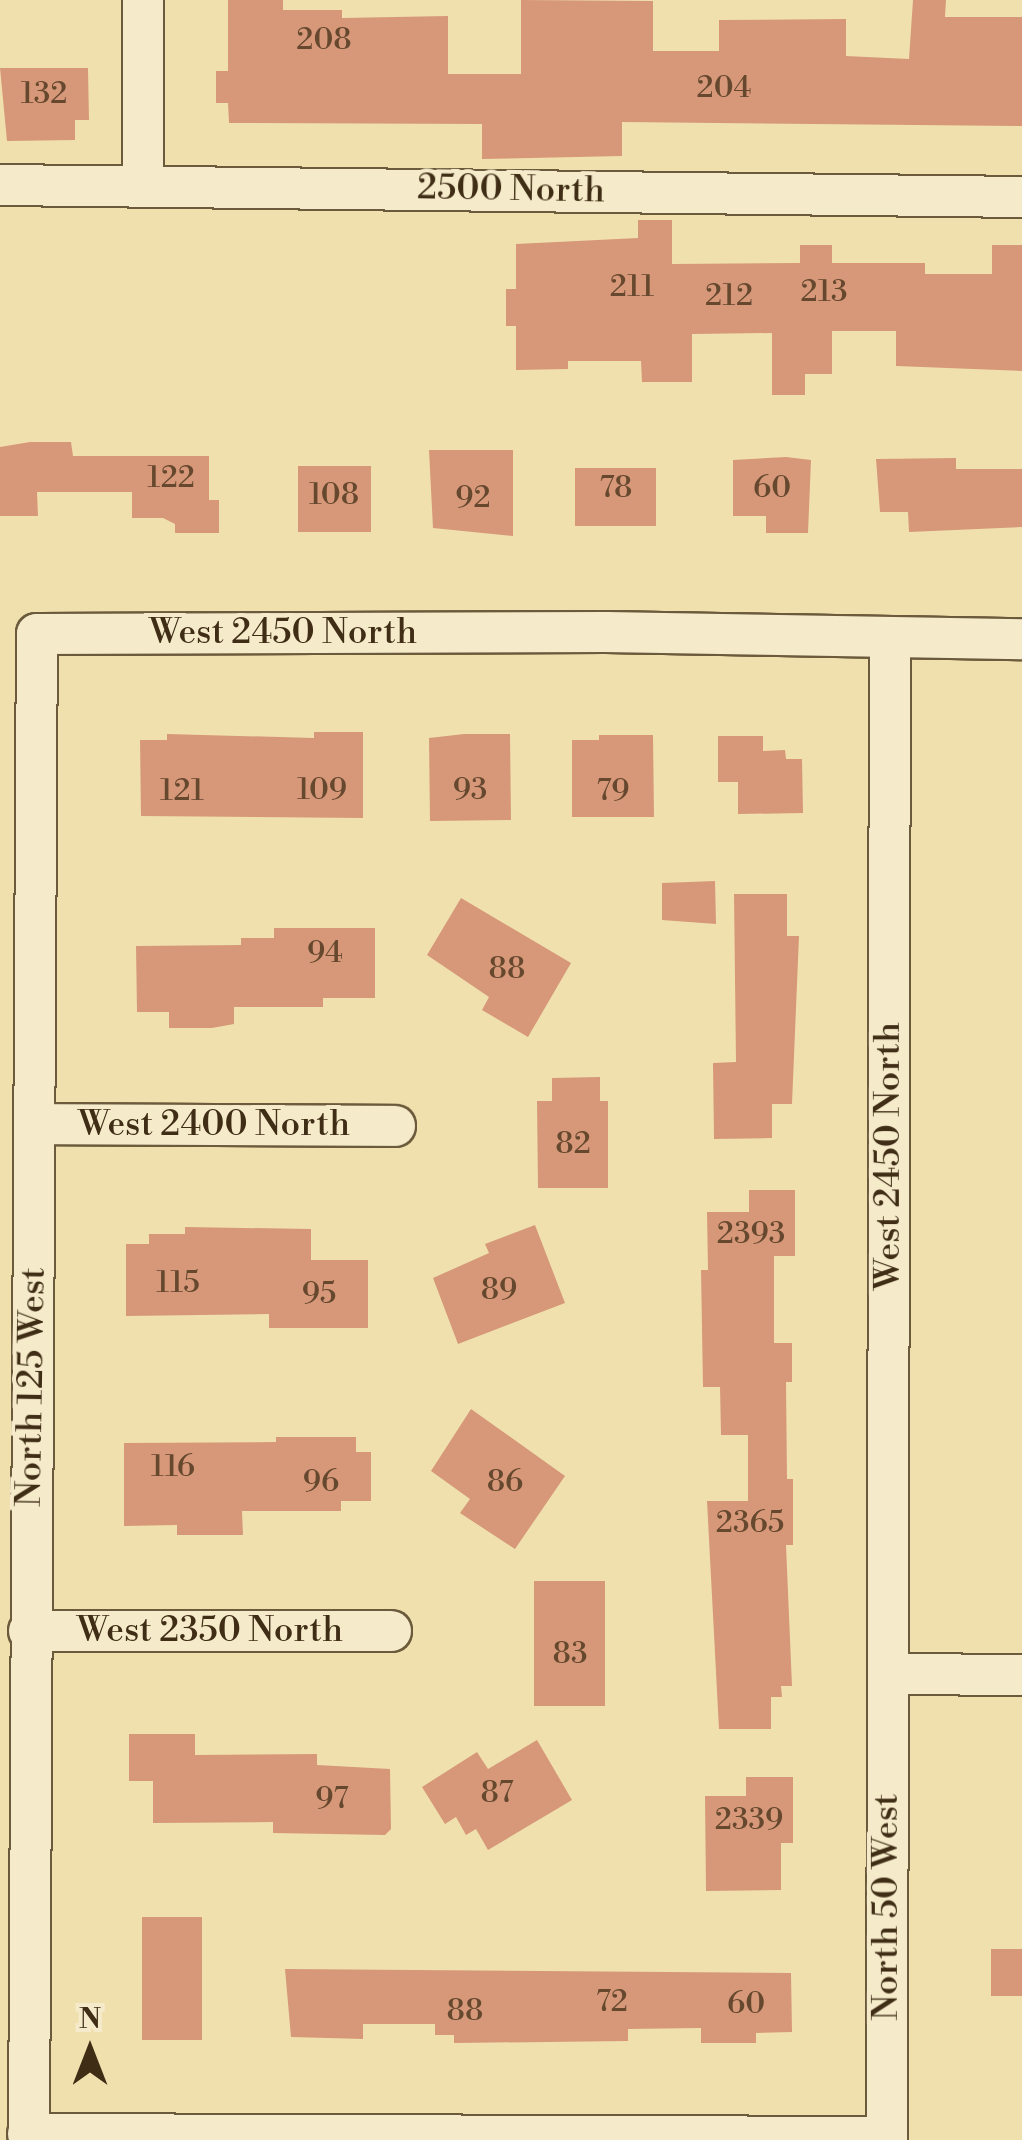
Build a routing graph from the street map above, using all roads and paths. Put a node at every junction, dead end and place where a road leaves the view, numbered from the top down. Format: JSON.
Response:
{"nodes":[{"id":1,"x":143,"y":0,"type":"edge"},
{"id":2,"x":0,"y":185,"type":"edge"},
{"id":3,"x":144,"y":186,"type":"junction"},
{"id":4,"x":1022,"y":197,"type":"edge"},
{"id":5,"x":36,"y":634,"type":"joint"},
{"id":6,"x":890,"y":638,"type":"junction"},
{"id":7,"x":1022,"y":639,"type":"edge"},
{"id":8,"x":34,"y":1124,"type":"junction"},
{"id":9,"x":395,"y":1126,"type":"dead end"},
{"id":10,"x":30,"y":1631,"type":"junction"},
{"id":11,"x":391,"y":1631,"type":"dead end"},
{"id":12,"x":888,"y":1674,"type":"junction"},
{"id":13,"x":1022,"y":1675,"type":"edge"},
{"id":14,"x":28,"y":2137,"type":"edge"},
{"id":15,"x":886,"y":2139,"type":"edge"}],
"edges":[{"from":1,"to":3,"type":"street"},
{"from":2,"to":3,"type":"street","name":"2500 North"},
{"from":3,"to":4,"type":"street","name":"2500 North"},
{"from":5,"to":6,"type":"street","name":"West 2450 North"},
{"from":5,"to":8,"type":"street","name":"North 125 West"},
{"from":6,"to":7,"type":"street","name":"West 2450 North"},
{"from":6,"to":12,"type":"street","name":"West 2450 North"},
{"from":8,"to":9,"type":"street","name":"West 2400 North"},
{"from":8,"to":10,"type":"street","name":"North 125 West"},
{"from":10,"to":11,"type":"street","name":"West 2350 North"},
{"from":10,"to":14,"type":"street","name":"North 125 West"},
{"from":12,"to":13,"type":"street"},
{"from":12,"to":15,"type":"street","name":"North 50 West"},
{"from":14,"to":15,"type":"street"}]}
